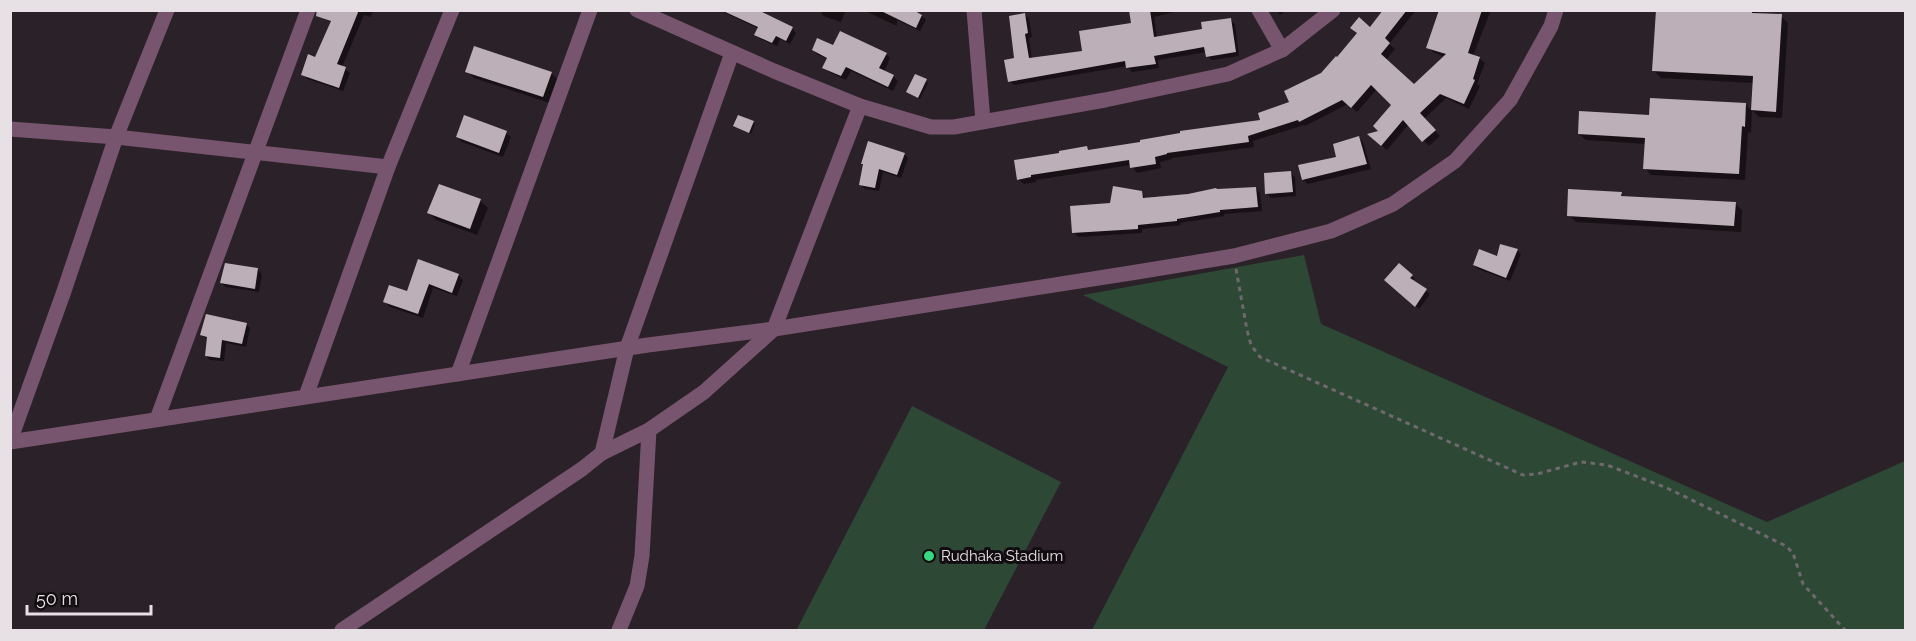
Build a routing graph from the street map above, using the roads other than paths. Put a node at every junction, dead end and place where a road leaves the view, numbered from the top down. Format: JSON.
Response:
{"nodes":[{"id":1,"x":167,"y":10,"type":"edge"},
{"id":2,"x":308,"y":10,"type":"edge"},
{"id":3,"x":452,"y":10,"type":"edge"},
{"id":4,"x":590,"y":10,"type":"edge"},
{"id":5,"x":637,"y":10,"type":"edge"},
{"id":6,"x":974,"y":10,"type":"edge"},
{"id":7,"x":1259,"y":10,"type":"edge"},
{"id":8,"x":1333,"y":10,"type":"edge"},
{"id":9,"x":1556,"y":10,"type":"edge"},
{"id":10,"x":1282,"y":50,"type":"junction"},
{"id":11,"x":732,"y":53,"type":"junction"},
{"id":12,"x":860,"y":106,"type":"junction"},
{"id":13,"x":983,"y":121,"type":"junction"},
{"id":14,"x":10,"y":129,"type":"edge"},
{"id":15,"x":116,"y":137,"type":"junction"},
{"id":16,"x":256,"y":152,"type":"junction"},
{"id":17,"x":388,"y":167,"type":"junction"},
{"id":18,"x":774,"y":329,"type":"junction"},
{"id":19,"x":627,"y":348,"type":"junction"},
{"id":20,"x":458,"y":374,"type":"junction"},
{"id":21,"x":306,"y":396,"type":"junction"},
{"id":22,"x":157,"y":419,"type":"junction"},
{"id":23,"x":649,"y":430,"type":"junction"},
{"id":24,"x":10,"y":441,"type":"edge"},
{"id":25,"x":602,"y":453,"type":"junction"},
{"id":26,"x":342,"y":630,"type":"edge"},
{"id":27,"x":619,"y":630,"type":"edge"}],
"edges":[{"from":1,"to":15,"type":"street"},
{"from":2,"to":16,"type":"street"},
{"from":3,"to":17,"type":"street"},
{"from":4,"to":20,"type":"street"},
{"from":5,"to":11,"type":"street"},
{"from":6,"to":13,"type":"street"},
{"from":7,"to":10,"type":"street"},
{"from":8,"to":10,"type":"street"},
{"from":9,"to":18,"type":"street"},
{"from":10,"to":13,"type":"street"},
{"from":11,"to":12,"type":"street"},
{"from":11,"to":19,"type":"street"},
{"from":12,"to":13,"type":"street"},
{"from":12,"to":18,"type":"street"},
{"from":14,"to":15,"type":"street"},
{"from":15,"to":16,"type":"street"},
{"from":15,"to":24,"type":"street"},
{"from":16,"to":17,"type":"street"},
{"from":16,"to":22,"type":"street"},
{"from":17,"to":21,"type":"street"},
{"from":18,"to":19,"type":"street"},
{"from":18,"to":23,"type":"street"},
{"from":19,"to":20,"type":"street"},
{"from":19,"to":25,"type":"street"},
{"from":20,"to":21,"type":"street"},
{"from":21,"to":22,"type":"street"},
{"from":22,"to":24,"type":"street"},
{"from":23,"to":25,"type":"street"},
{"from":23,"to":27,"type":"street"},
{"from":25,"to":26,"type":"street"}]}
